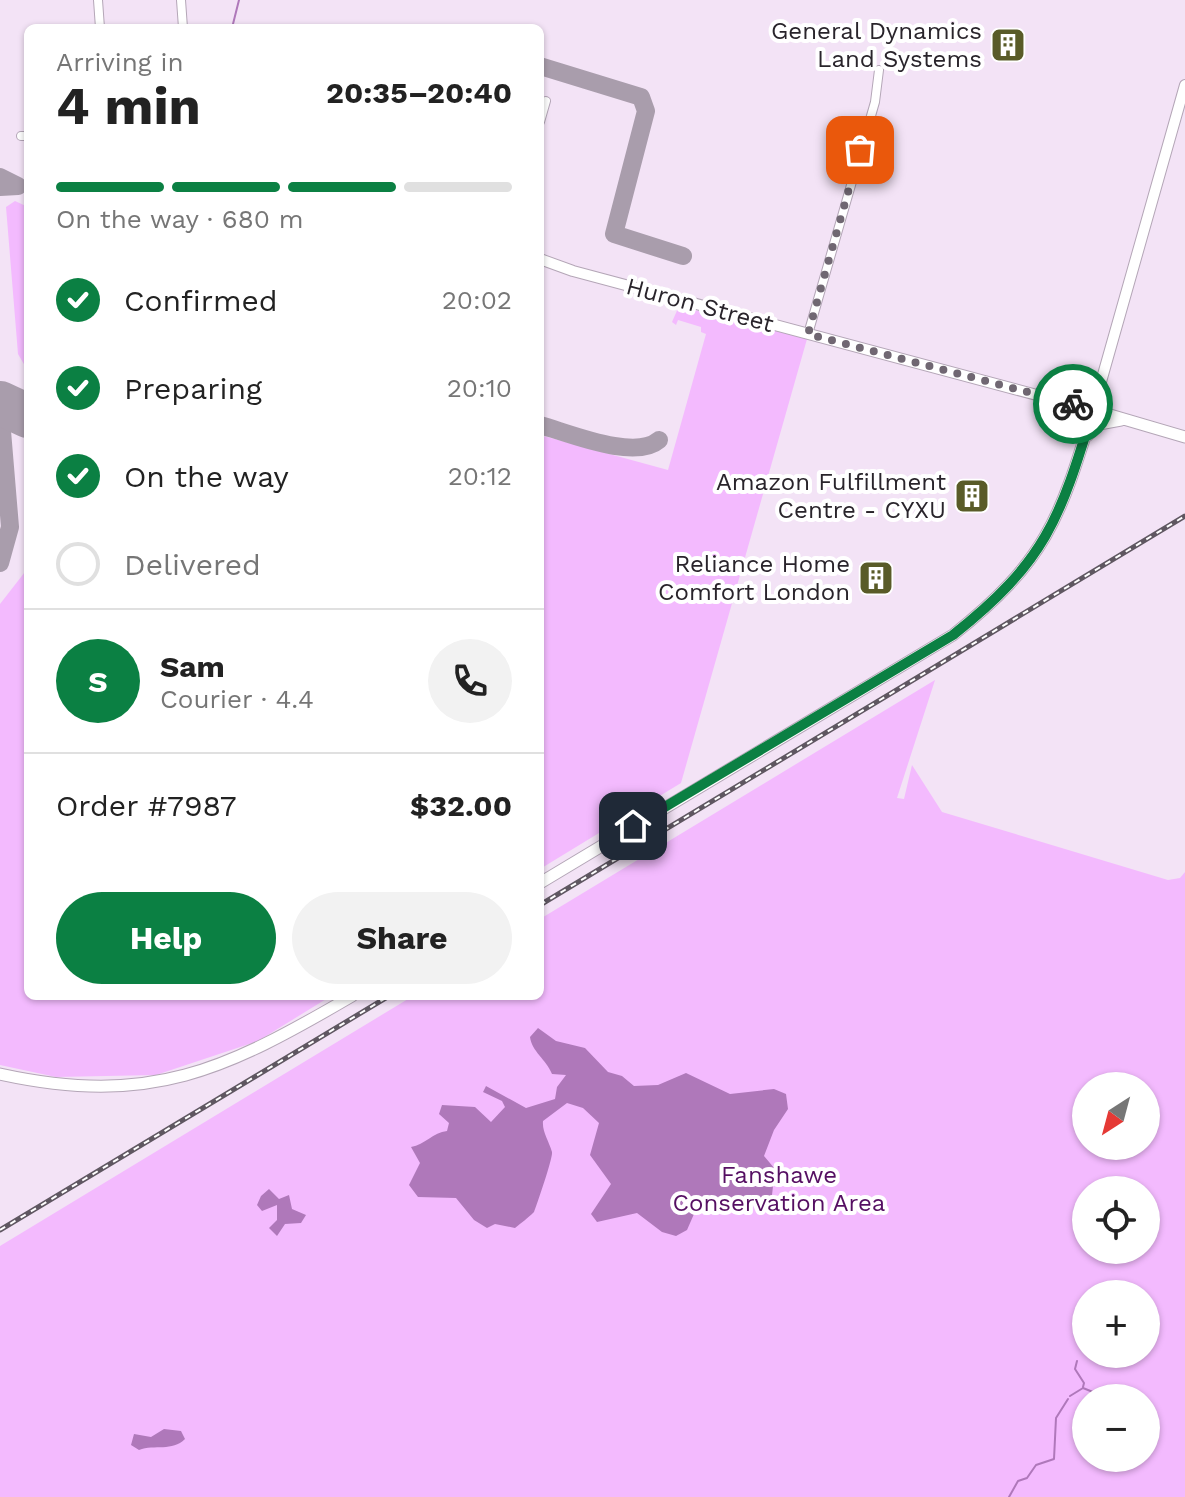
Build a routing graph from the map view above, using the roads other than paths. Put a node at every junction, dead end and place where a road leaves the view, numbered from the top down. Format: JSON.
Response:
{"nodes":[{"id":1,"x":98,"y":0,"type":"edge"},
{"id":2,"x":181,"y":0,"type":"edge"},
{"id":3,"x":100,"y":24,"type":"edge"},
{"id":4,"x":183,"y":24,"type":"edge"},
{"id":5,"x":879,"y":70,"type":"dead end"},
{"id":6,"x":1185,"y":85,"type":"edge"},
{"id":7,"x":546,"y":101,"type":"dead end"},
{"id":8,"x":544,"y":108,"type":"edge"},
{"id":9,"x":544,"y":260,"type":"edge"},
{"id":10,"x":808,"y":334,"type":"junction"},
{"id":11,"x":1093,"y":410,"type":"junction"},
{"id":12,"x":1127,"y":420,"type":"junction"},
{"id":13,"x":1185,"y":437,"type":"edge"},
{"id":14,"x":1083,"y":443,"type":"junction"},
{"id":15,"x":544,"y":881,"type":"edge"},
{"id":16,"x":345,"y":1000,"type":"edge"},
{"id":17,"x":0,"y":1074,"type":"edge"}],
"edges":[{"from":1,"to":3,"type":"street"},
{"from":2,"to":4,"type":"street"},
{"from":5,"to":10,"type":"street"},
{"from":6,"to":11,"type":"street"},
{"from":7,"to":8,"type":"street"},
{"from":9,"to":10,"type":"street","name":"Huron Street"},
{"from":10,"to":11,"type":"street","name":"Huron Street"},
{"from":11,"to":12,"type":"main road","name":"Huron Street"},
{"from":11,"to":14,"type":"main road"},
{"from":12,"to":13,"type":"main road","name":"Huron Street"},
{"from":12,"to":14,"type":"main road"},
{"from":14,"to":15,"type":"main road"},
{"from":16,"to":17,"type":"main road"}]}
